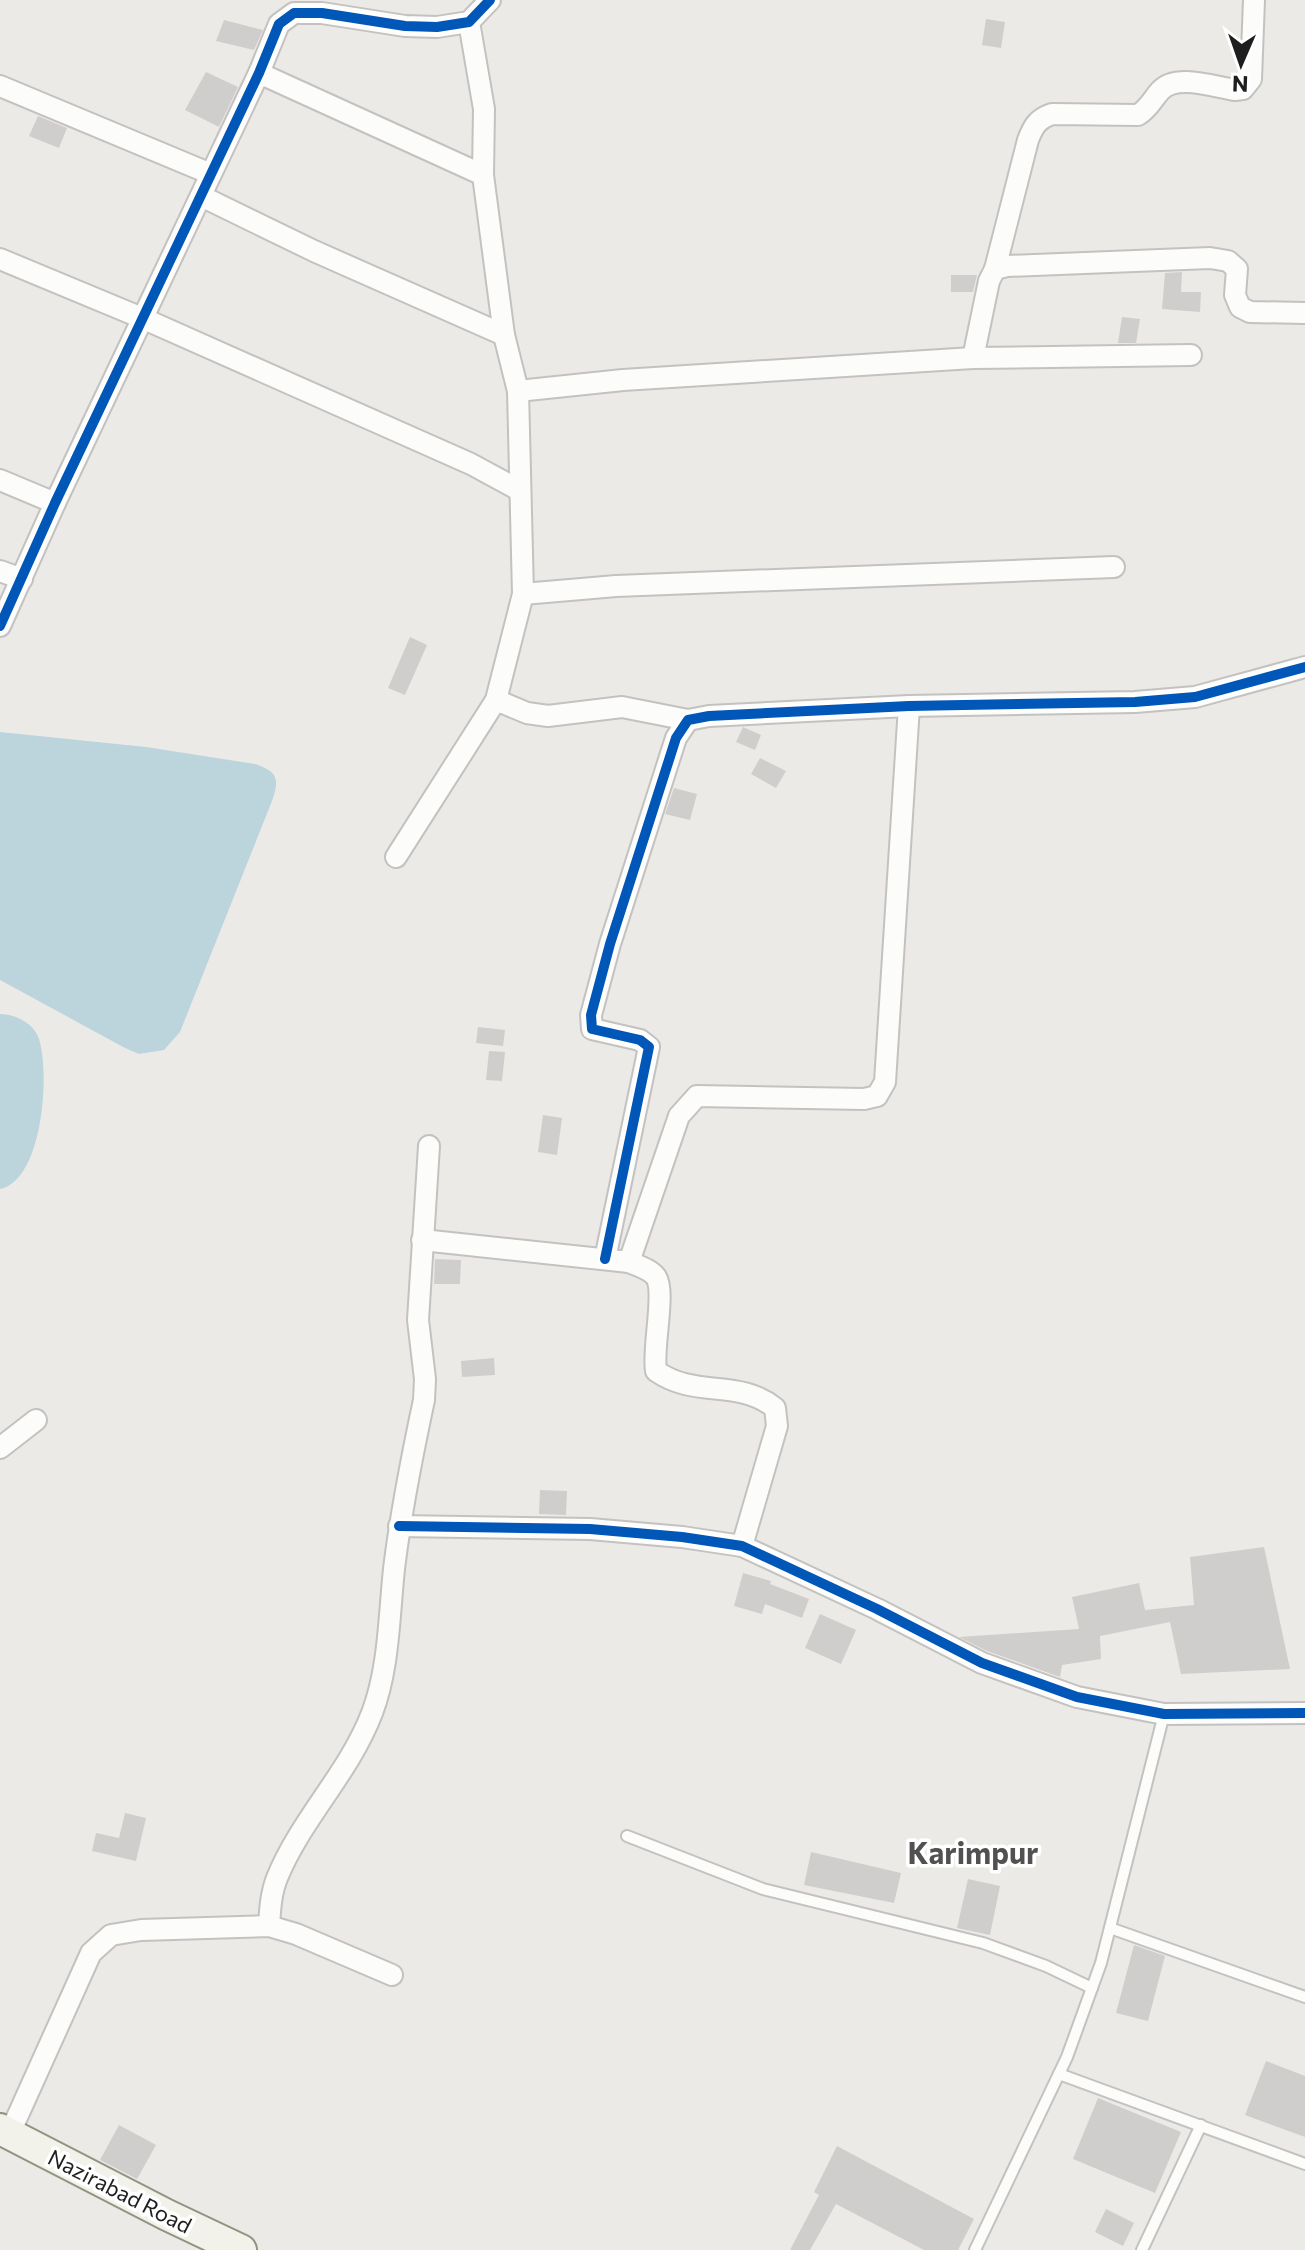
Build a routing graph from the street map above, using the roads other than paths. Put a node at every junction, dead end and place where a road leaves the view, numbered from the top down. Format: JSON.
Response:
{"nodes":[{"id":1,"x":490,"y":0,"type":"edge"},
{"id":2,"x":1254,"y":0,"type":"edge"},
{"id":3,"x":469,"y":22,"type":"junction"},
{"id":4,"x":259,"y":73,"type":"junction"},
{"id":5,"x":0,"y":86,"type":"edge"},
{"id":6,"x":211,"y":174,"type":"junction"},
{"id":7,"x":483,"y":175,"type":"junction"},
{"id":8,"x":201,"y":196,"type":"junction"},
{"id":9,"x":0,"y":259,"type":"edge"},
{"id":10,"x":995,"y":269,"type":"junction"},
{"id":11,"x":1305,"y":313,"type":"edge"},
{"id":12,"x":142,"y":318,"type":"junction"},
{"id":13,"x":504,"y":335,"type":"junction"},
{"id":14,"x":1191,"y":355,"type":"dead end"},
{"id":15,"x":973,"y":358,"type":"junction"},
{"id":16,"x":518,"y":391,"type":"junction"},
{"id":17,"x":0,"y":480,"type":"edge"},
{"id":18,"x":519,"y":490,"type":"junction"},
{"id":19,"x":55,"y":503,"type":"junction"},
{"id":20,"x":1114,"y":567,"type":"dead end"},
{"id":21,"x":0,"y":571,"type":"edge"},
{"id":22,"x":22,"y":579,"type":"junction"},
{"id":23,"x":523,"y":594,"type":"junction"},
{"id":24,"x":0,"y":626,"type":"edge"},
{"id":25,"x":1305,"y":667,"type":"edge"},
{"id":26,"x":496,"y":700,"type":"junction"},
{"id":27,"x":909,"y":706,"type":"junction"},
{"id":28,"x":688,"y":720,"type":"junction"},
{"id":29,"x":396,"y":857,"type":"dead end"},
{"id":30,"x":429,"y":1146,"type":"dead end"},
{"id":31,"x":422,"y":1240,"type":"junction"},
{"id":32,"x":605,"y":1259,"type":"junction"},
{"id":33,"x":629,"y":1262,"type":"junction"},
{"id":34,"x":36,"y":1420,"type":"dead end"},
{"id":35,"x":0,"y":1448,"type":"edge"},
{"id":36,"x":399,"y":1526,"type":"junction"},
{"id":37,"x":742,"y":1546,"type":"junction"},
{"id":38,"x":1305,"y":1713,"type":"edge"},
{"id":39,"x":1164,"y":1714,"type":"junction"},
{"id":40,"x":627,"y":1836,"type":"dead end"},
{"id":41,"x":269,"y":1926,"type":"junction"},
{"id":42,"x":1110,"y":1928,"type":"junction"},
{"id":43,"x":392,"y":1975,"type":"dead end"},
{"id":44,"x":1092,"y":1988,"type":"junction"},
{"id":45,"x":1305,"y":1997,"type":"edge"},
{"id":46,"x":1059,"y":2074,"type":"junction"},
{"id":47,"x":1201,"y":2125,"type":"junction"},
{"id":48,"x":4,"y":2132,"type":"edge"},
{"id":49,"x":1305,"y":2164,"type":"edge"},
{"id":50,"x":241,"y":2250,"type":"edge"},
{"id":51,"x":975,"y":2250,"type":"edge"},
{"id":52,"x":1142,"y":2250,"type":"edge"}],
"edges":[{"from":1,"to":3,"type":"street"},
{"from":2,"to":10,"type":"street"},
{"from":3,"to":4,"type":"street"},
{"from":3,"to":7,"type":"street"},
{"from":4,"to":6,"type":"street"},
{"from":4,"to":7,"type":"street"},
{"from":5,"to":6,"type":"street"},
{"from":6,"to":8,"type":"street"},
{"from":7,"to":13,"type":"street"},
{"from":8,"to":12,"type":"street"},
{"from":8,"to":13,"type":"street"},
{"from":9,"to":12,"type":"street"},
{"from":10,"to":11,"type":"street"},
{"from":10,"to":15,"type":"street"},
{"from":12,"to":18,"type":"street"},
{"from":12,"to":19,"type":"street"},
{"from":13,"to":16,"type":"street"},
{"from":14,"to":15,"type":"street"},
{"from":15,"to":16,"type":"street"},
{"from":16,"to":18,"type":"street"},
{"from":17,"to":19,"type":"street"},
{"from":18,"to":23,"type":"street"},
{"from":19,"to":22,"type":"street"},
{"from":20,"to":23,"type":"street"},
{"from":21,"to":22,"type":"street"},
{"from":22,"to":24,"type":"street"},
{"from":23,"to":26,"type":"street"},
{"from":25,"to":27,"type":"street"},
{"from":26,"to":28,"type":"street"},
{"from":26,"to":29,"type":"street"},
{"from":27,"to":28,"type":"street"},
{"from":27,"to":33,"type":"street"},
{"from":28,"to":32,"type":"street"},
{"from":30,"to":31,"type":"street"},
{"from":31,"to":32,"type":"street"},
{"from":31,"to":36,"type":"street"},
{"from":32,"to":33,"type":"street"},
{"from":33,"to":37,"type":"street"},
{"from":34,"to":35,"type":"street"},
{"from":36,"to":37,"type":"street"},
{"from":36,"to":41,"type":"street"},
{"from":37,"to":39,"type":"street"},
{"from":38,"to":39,"type":"street"},
{"from":39,"to":42,"type":"lane"},
{"from":40,"to":44,"type":"lane"},
{"from":41,"to":43,"type":"street"},
{"from":41,"to":48,"type":"street"},
{"from":42,"to":44,"type":"lane"},
{"from":42,"to":45,"type":"lane"},
{"from":44,"to":46,"type":"lane"},
{"from":46,"to":47,"type":"lane"},
{"from":46,"to":51,"type":"lane"},
{"from":47,"to":49,"type":"lane"},
{"from":47,"to":52,"type":"lane"},
{"from":48,"to":50,"type":"main road","name":"Nazirabad Road"}]}
